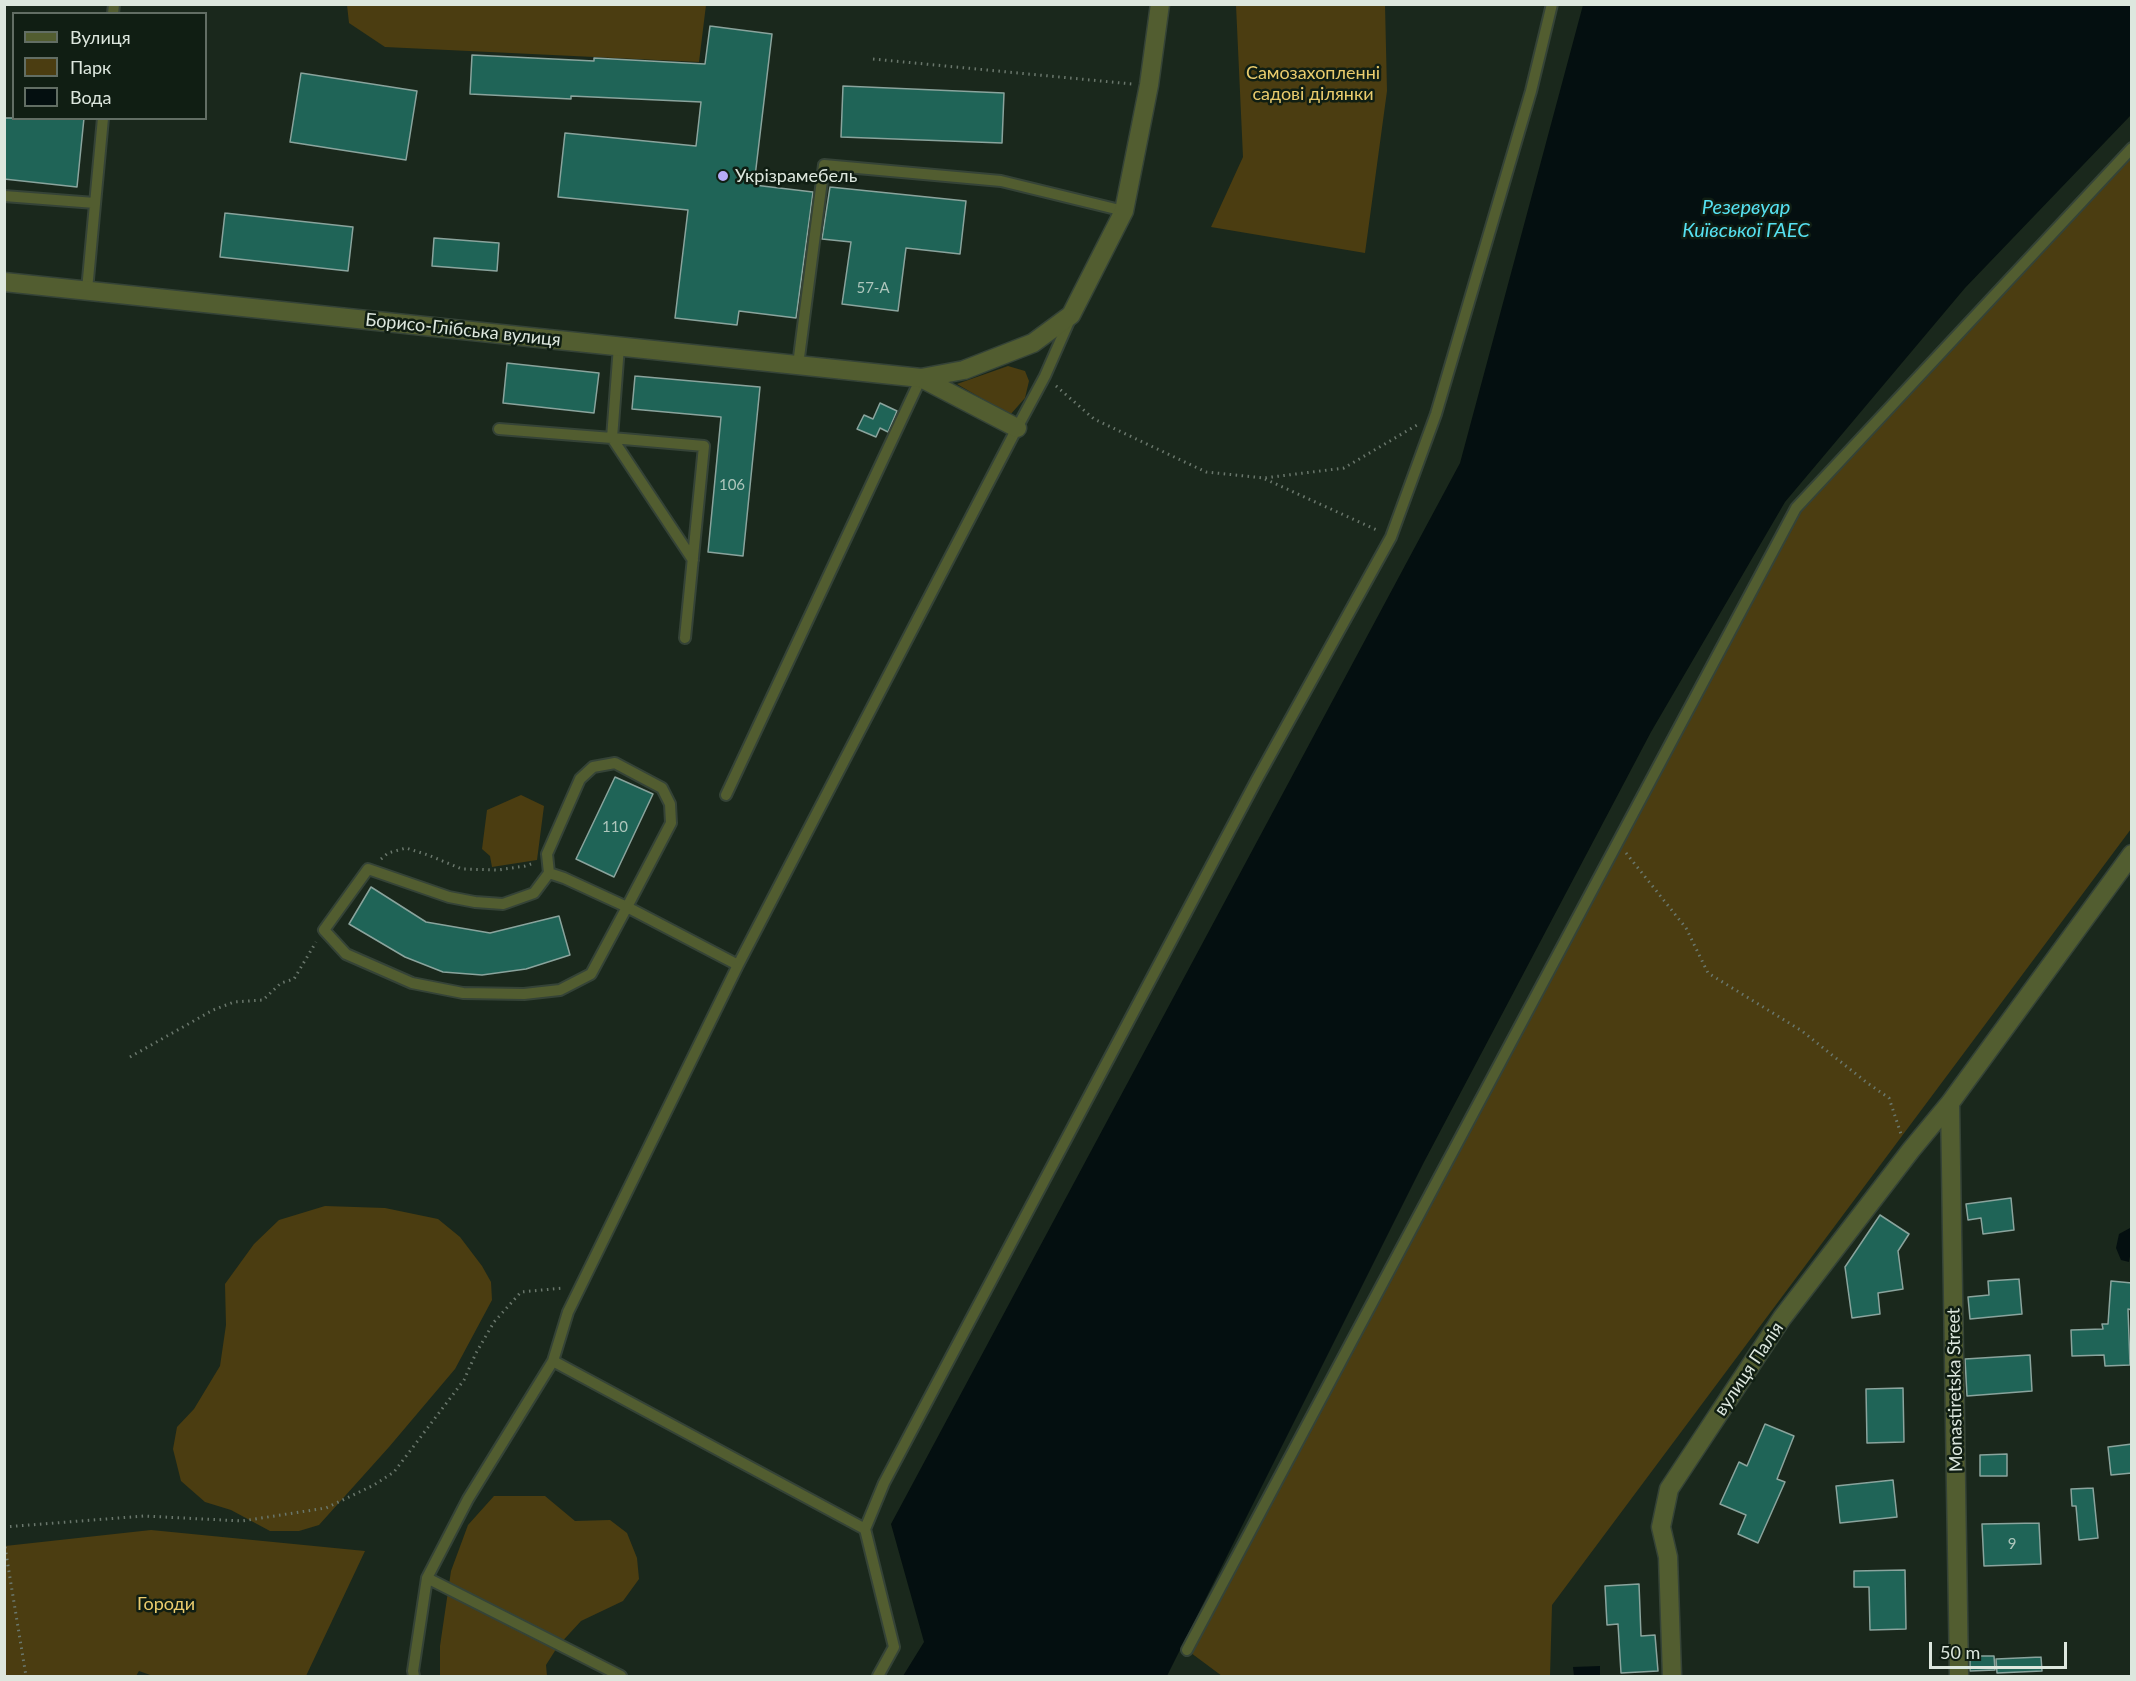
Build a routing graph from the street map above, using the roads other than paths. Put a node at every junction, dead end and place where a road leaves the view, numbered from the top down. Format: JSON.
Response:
{"nodes":[{"id":1,"x":1160,"y":4,"type":"edge"},
{"id":2,"x":1552,"y":4,"type":"edge"},
{"id":3,"x":103,"y":120,"type":"edge"},
{"id":4,"x":2132,"y":148,"type":"edge"},
{"id":5,"x":4,"y":196,"type":"edge"},
{"id":6,"x":95,"y":203,"type":"junction"},
{"id":7,"x":1124,"y":211,"type":"junction"},
{"id":8,"x":4,"y":282,"type":"edge"},
{"id":9,"x":87,"y":290,"type":"junction"},
{"id":10,"x":1071,"y":315,"type":"junction"},
{"id":11,"x":619,"y":346,"type":"junction"},
{"id":12,"x":798,"y":365,"type":"junction"},
{"id":13,"x":921,"y":378,"type":"junction"},
{"id":14,"x":1017,"y":428,"type":"junction"},
{"id":15,"x":499,"y":429,"type":"dead end"},
{"id":16,"x":612,"y":438,"type":"junction"},
{"id":17,"x":693,"y":560,"type":"junction"},
{"id":18,"x":685,"y":638,"type":"dead end"},
{"id":19,"x":726,"y":795,"type":"dead end"},
{"id":20,"x":2132,"y":854,"type":"edge"},
{"id":21,"x":549,"y":873,"type":"junction"},
{"id":22,"x":627,"y":907,"type":"junction"},
{"id":23,"x":738,"y":965,"type":"junction"},
{"id":24,"x":1950,"y":1103,"type":"junction"},
{"id":25,"x":553,"y":1361,"type":"junction"},
{"id":26,"x":865,"y":1529,"type":"junction"},
{"id":27,"x":427,"y":1578,"type":"junction"},
{"id":28,"x":1187,"y":1650,"type":"dead end"},
{"id":29,"x":414,"y":1677,"type":"edge"},
{"id":30,"x":621,"y":1677,"type":"edge"},
{"id":31,"x":878,"y":1677,"type":"edge"},
{"id":32,"x":1672,"y":1677,"type":"edge"},
{"id":33,"x":1959,"y":1677,"type":"edge"}],
"edges":[{"from":1,"to":7,"type":"street","name":"Борисо-Глібська вулиця"},
{"from":2,"to":26,"type":"lane"},
{"from":3,"to":6,"type":"lane"},
{"from":4,"to":28,"type":"lane"},
{"from":5,"to":6,"type":"lane"},
{"from":6,"to":9,"type":"lane"},
{"from":7,"to":10,"type":"street","name":"Борисо-Глібська вулиця"},
{"from":7,"to":12,"type":"lane"},
{"from":8,"to":9,"type":"street","name":"Борисо-Глібська вулиця"},
{"from":9,"to":11,"type":"street","name":"Борисо-Глібська вулиця"},
{"from":10,"to":13,"type":"street","name":"Борисо-Глібська вулиця"},
{"from":10,"to":14,"type":"lane"},
{"from":11,"to":12,"type":"street","name":"Борисо-Глібська вулиця"},
{"from":11,"to":16,"type":"lane"},
{"from":12,"to":13,"type":"street","name":"Борисо-Глібська вулиця"},
{"from":13,"to":14,"type":"street","name":"Борисо-Глібська вулиця"},
{"from":13,"to":19,"type":"lane"},
{"from":14,"to":23,"type":"lane"},
{"from":15,"to":16,"type":"lane"},
{"from":16,"to":17,"type":"lane"},
{"from":16,"to":17,"type":"lane"},
{"from":17,"to":18,"type":"lane"},
{"from":20,"to":24,"type":"street","name":"вулиця Палія"},
{"from":21,"to":22,"type":"lane"},
{"from":21,"to":22,"type":"lane"},
{"from":21,"to":22,"type":"lane"},
{"from":22,"to":23,"type":"lane"},
{"from":23,"to":25,"type":"lane"},
{"from":24,"to":32,"type":"street","name":"вулиця Палія"},
{"from":24,"to":33,"type":"street","name":"Monastiretska Street"},
{"from":25,"to":26,"type":"lane"},
{"from":25,"to":27,"type":"lane"},
{"from":26,"to":31,"type":"lane"},
{"from":27,"to":29,"type":"lane"},
{"from":27,"to":30,"type":"lane"}]}
